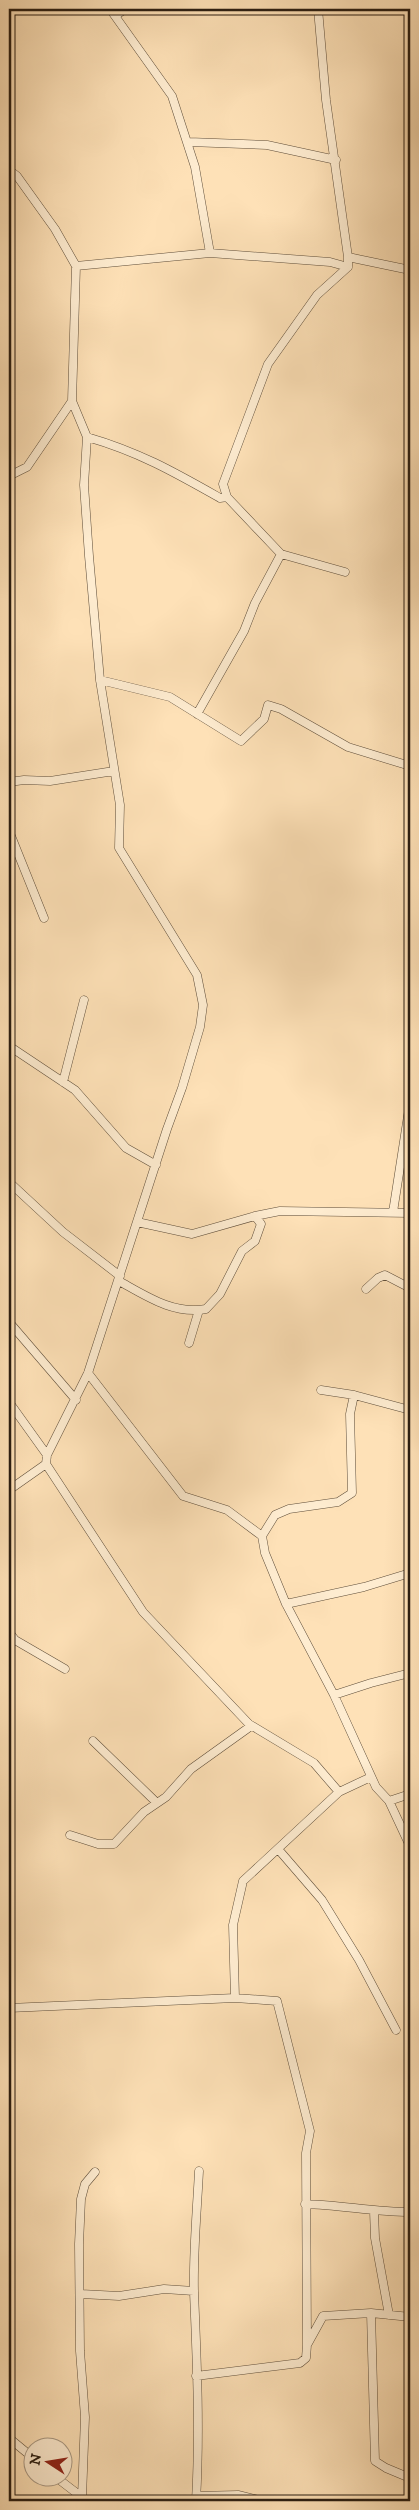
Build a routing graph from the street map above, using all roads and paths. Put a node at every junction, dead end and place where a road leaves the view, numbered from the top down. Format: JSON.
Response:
{"nodes":[{"id":1,"x":110,"y":9,"type":"edge"},
{"id":2,"x":125,"y":9,"type":"edge"},
{"id":3,"x":318,"y":9,"type":"edge"},
{"id":4,"x":115,"y":16,"type":"junction"},
{"id":5,"x":189,"y":142,"type":"junction"},
{"id":6,"x":336,"y":160,"type":"junction"},
{"id":7,"x":9,"y":170,"type":"edge"},
{"id":8,"x":210,"y":253,"type":"junction"},
{"id":9,"x":348,"y":257,"type":"junction"},
{"id":10,"x":76,"y":266,"type":"junction"},
{"id":11,"x":348,"y":267,"type":"junction"},
{"id":12,"x":410,"y":270,"type":"edge"},
{"id":13,"x":72,"y":401,"type":"junction"},
{"id":14,"x":87,"y":437,"type":"junction"},
{"id":15,"x":9,"y":476,"type":"edge"},
{"id":16,"x":227,"y":497,"type":"junction"},
{"id":17,"x":281,"y":554,"type":"junction"},
{"id":18,"x":345,"y":572,"type":"dead end"},
{"id":19,"x":100,"y":680,"type":"junction"},
{"id":20,"x":197,"y":714,"type":"junction"},
{"id":21,"x":410,"y":766,"type":"edge"},
{"id":22,"x":114,"y":771,"type":"junction"},
{"id":23,"x":9,"y":782,"type":"edge"},
{"id":24,"x":9,"y":831,"type":"edge"},
{"id":25,"x":44,"y":918,"type":"dead end"},
{"id":26,"x":84,"y":1000,"type":"dead end"},
{"id":27,"x":9,"y":1046,"type":"edge"},
{"id":28,"x":62,"y":1082,"type":"junction"},
{"id":29,"x":410,"y":1103,"type":"edge"},
{"id":30,"x":156,"y":1165,"type":"junction"},
{"id":31,"x":9,"y":1182,"type":"edge"},
{"id":32,"x":393,"y":1212,"type":"junction"},
{"id":33,"x":410,"y":1213,"type":"edge"},
{"id":34,"x":255,"y":1216,"type":"junction"},
{"id":35,"x":138,"y":1222,"type":"junction"},
{"id":36,"x":120,"y":1279,"type":"junction"},
{"id":37,"x":410,"y":1288,"type":"edge"},
{"id":38,"x":366,"y":1289,"type":"dead end"},
{"id":39,"x":199,"y":1310,"type":"junction"},
{"id":40,"x":9,"y":1322,"type":"edge"},
{"id":41,"x":189,"y":1343,"type":"dead end"},
{"id":42,"x":88,"y":1373,"type":"junction"},
{"id":43,"x":321,"y":1390,"type":"dead end"},
{"id":44,"x":354,"y":1395,"type":"junction"},
{"id":45,"x":76,"y":1400,"type":"junction"},
{"id":46,"x":9,"y":1402,"type":"edge"},
{"id":47,"x":410,"y":1410,"type":"edge"},
{"id":48,"x":47,"y":1454,"type":"junction"},
{"id":49,"x":46,"y":1464,"type":"junction"},
{"id":50,"x":9,"y":1490,"type":"edge"},
{"id":51,"x":262,"y":1536,"type":"junction"},
{"id":52,"x":410,"y":1573,"type":"edge"},
{"id":53,"x":286,"y":1604,"type":"junction"},
{"id":54,"x":9,"y":1632,"type":"edge"},
{"id":55,"x":65,"y":1668,"type":"dead end"},
{"id":56,"x":410,"y":1673,"type":"edge"},
{"id":57,"x":334,"y":1695,"type":"junction"},
{"id":58,"x":251,"y":1726,"type":"junction"},
{"id":59,"x":93,"y":1741,"type":"dead end"},
{"id":60,"x":371,"y":1777,"type":"junction"},
{"id":61,"x":339,"y":1792,"type":"junction"},
{"id":62,"x":410,"y":1794,"type":"edge"},
{"id":63,"x":389,"y":1801,"type":"junction"},
{"id":64,"x":157,"y":1803,"type":"junction"},
{"id":65,"x":70,"y":1835,"type":"dead end"},
{"id":66,"x":410,"y":1846,"type":"edge"},
{"id":67,"x":278,"y":1850,"type":"junction"},
{"id":68,"x":236,"y":1998,"type":"junction"},
{"id":69,"x":9,"y":2008,"type":"edge"},
{"id":70,"x":396,"y":2030,"type":"dead end"},
{"id":71,"x":199,"y":2171,"type":"dead end"},
{"id":72,"x":95,"y":2172,"type":"dead end"},
{"id":73,"x":305,"y":2204,"type":"junction"},
{"id":74,"x":374,"y":2211,"type":"junction"},
{"id":75,"x":410,"y":2212,"type":"edge"},
{"id":76,"x":194,"y":2291,"type":"junction"},
{"id":77,"x":81,"y":2294,"type":"junction"},
{"id":78,"x":372,"y":2313,"type":"junction"},
{"id":79,"x":389,"y":2315,"type":"junction"},
{"id":80,"x":410,"y":2317,"type":"edge"},
{"id":81,"x":307,"y":2345,"type":"junction"},
{"id":82,"x":196,"y":2376,"type":"junction"},
{"id":83,"x":9,"y":2438,"type":"edge"},
{"id":84,"x":22,"y":2449,"type":"edge"},
{"id":85,"x":410,"y":2478,"type":"edge"},
{"id":86,"x":70,"y":2488,"type":"edge"},
{"id":87,"x":196,"y":2498,"type":"edge"},
{"id":88,"x":85,"y":2499,"type":"edge"},
{"id":89,"x":264,"y":2501,"type":"edge"}],
"edges":[{"from":1,"to":4,"type":"street"},
{"from":2,"to":4,"type":"street"},
{"from":3,"to":6,"type":"street"},
{"from":4,"to":5,"type":"street"},
{"from":5,"to":6,"type":"street"},
{"from":5,"to":8,"type":"street"},
{"from":6,"to":9,"type":"street"},
{"from":7,"to":10,"type":"street"},
{"from":8,"to":10,"type":"street"},
{"from":8,"to":11,"type":"street"},
{"from":9,"to":11,"type":"street"},
{"from":9,"to":12,"type":"street"},
{"from":10,"to":13,"type":"street"},
{"from":11,"to":16,"type":"street"},
{"from":13,"to":14,"type":"street"},
{"from":13,"to":15,"type":"street"},
{"from":14,"to":16,"type":"street"},
{"from":14,"to":19,"type":"street"},
{"from":16,"to":17,"type":"street"},
{"from":17,"to":18,"type":"street"},
{"from":17,"to":20,"type":"street"},
{"from":19,"to":20,"type":"street"},
{"from":19,"to":22,"type":"street"},
{"from":20,"to":21,"type":"street"},
{"from":22,"to":23,"type":"street"},
{"from":22,"to":30,"type":"street"},
{"from":24,"to":25,"type":"street"},
{"from":26,"to":28,"type":"street"},
{"from":27,"to":28,"type":"street"},
{"from":28,"to":30,"type":"street"},
{"from":29,"to":32,"type":"street"},
{"from":30,"to":35,"type":"street"},
{"from":31,"to":36,"type":"street"},
{"from":32,"to":33,"type":"street"},
{"from":32,"to":34,"type":"street"},
{"from":34,"to":35,"type":"street"},
{"from":34,"to":39,"type":"street"},
{"from":35,"to":36,"type":"street"},
{"from":36,"to":39,"type":"street"},
{"from":36,"to":42,"type":"street"},
{"from":37,"to":38,"type":"street"},
{"from":39,"to":41,"type":"street"},
{"from":40,"to":45,"type":"street"},
{"from":42,"to":45,"type":"street"},
{"from":42,"to":51,"type":"street"},
{"from":43,"to":44,"type":"street"},
{"from":44,"to":47,"type":"street"},
{"from":44,"to":51,"type":"street"},
{"from":45,"to":48,"type":"street"},
{"from":46,"to":48,"type":"street"},
{"from":48,"to":49,"type":"street"},
{"from":49,"to":50,"type":"street"},
{"from":49,"to":58,"type":"street"},
{"from":51,"to":53,"type":"street"},
{"from":52,"to":53,"type":"street"},
{"from":53,"to":57,"type":"street"},
{"from":54,"to":55,"type":"street"},
{"from":56,"to":57,"type":"street"},
{"from":57,"to":60,"type":"street"},
{"from":58,"to":61,"type":"street"},
{"from":58,"to":64,"type":"street"},
{"from":59,"to":64,"type":"street"},
{"from":60,"to":61,"type":"street"},
{"from":60,"to":63,"type":"street"},
{"from":61,"to":67,"type":"street"},
{"from":62,"to":63,"type":"street"},
{"from":63,"to":66,"type":"street"},
{"from":64,"to":65,"type":"street"},
{"from":67,"to":68,"type":"street"},
{"from":67,"to":70,"type":"street"},
{"from":68,"to":69,"type":"street"},
{"from":68,"to":73,"type":"street"},
{"from":71,"to":76,"type":"street"},
{"from":72,"to":77,"type":"street"},
{"from":73,"to":74,"type":"street"},
{"from":73,"to":81,"type":"street"},
{"from":74,"to":75,"type":"street"},
{"from":74,"to":79,"type":"street"},
{"from":76,"to":77,"type":"street"},
{"from":76,"to":82,"type":"street"},
{"from":77,"to":88,"type":"street"},
{"from":78,"to":79,"type":"street"},
{"from":78,"to":81,"type":"street"},
{"from":78,"to":85,"type":"street"},
{"from":79,"to":80,"type":"street"},
{"from":81,"to":82,"type":"street"},
{"from":82,"to":87,"type":"street"},
{"from":83,"to":84,"type":"street"},
{"from":86,"to":88,"type":"street"},
{"from":87,"to":89,"type":"street"}]}
